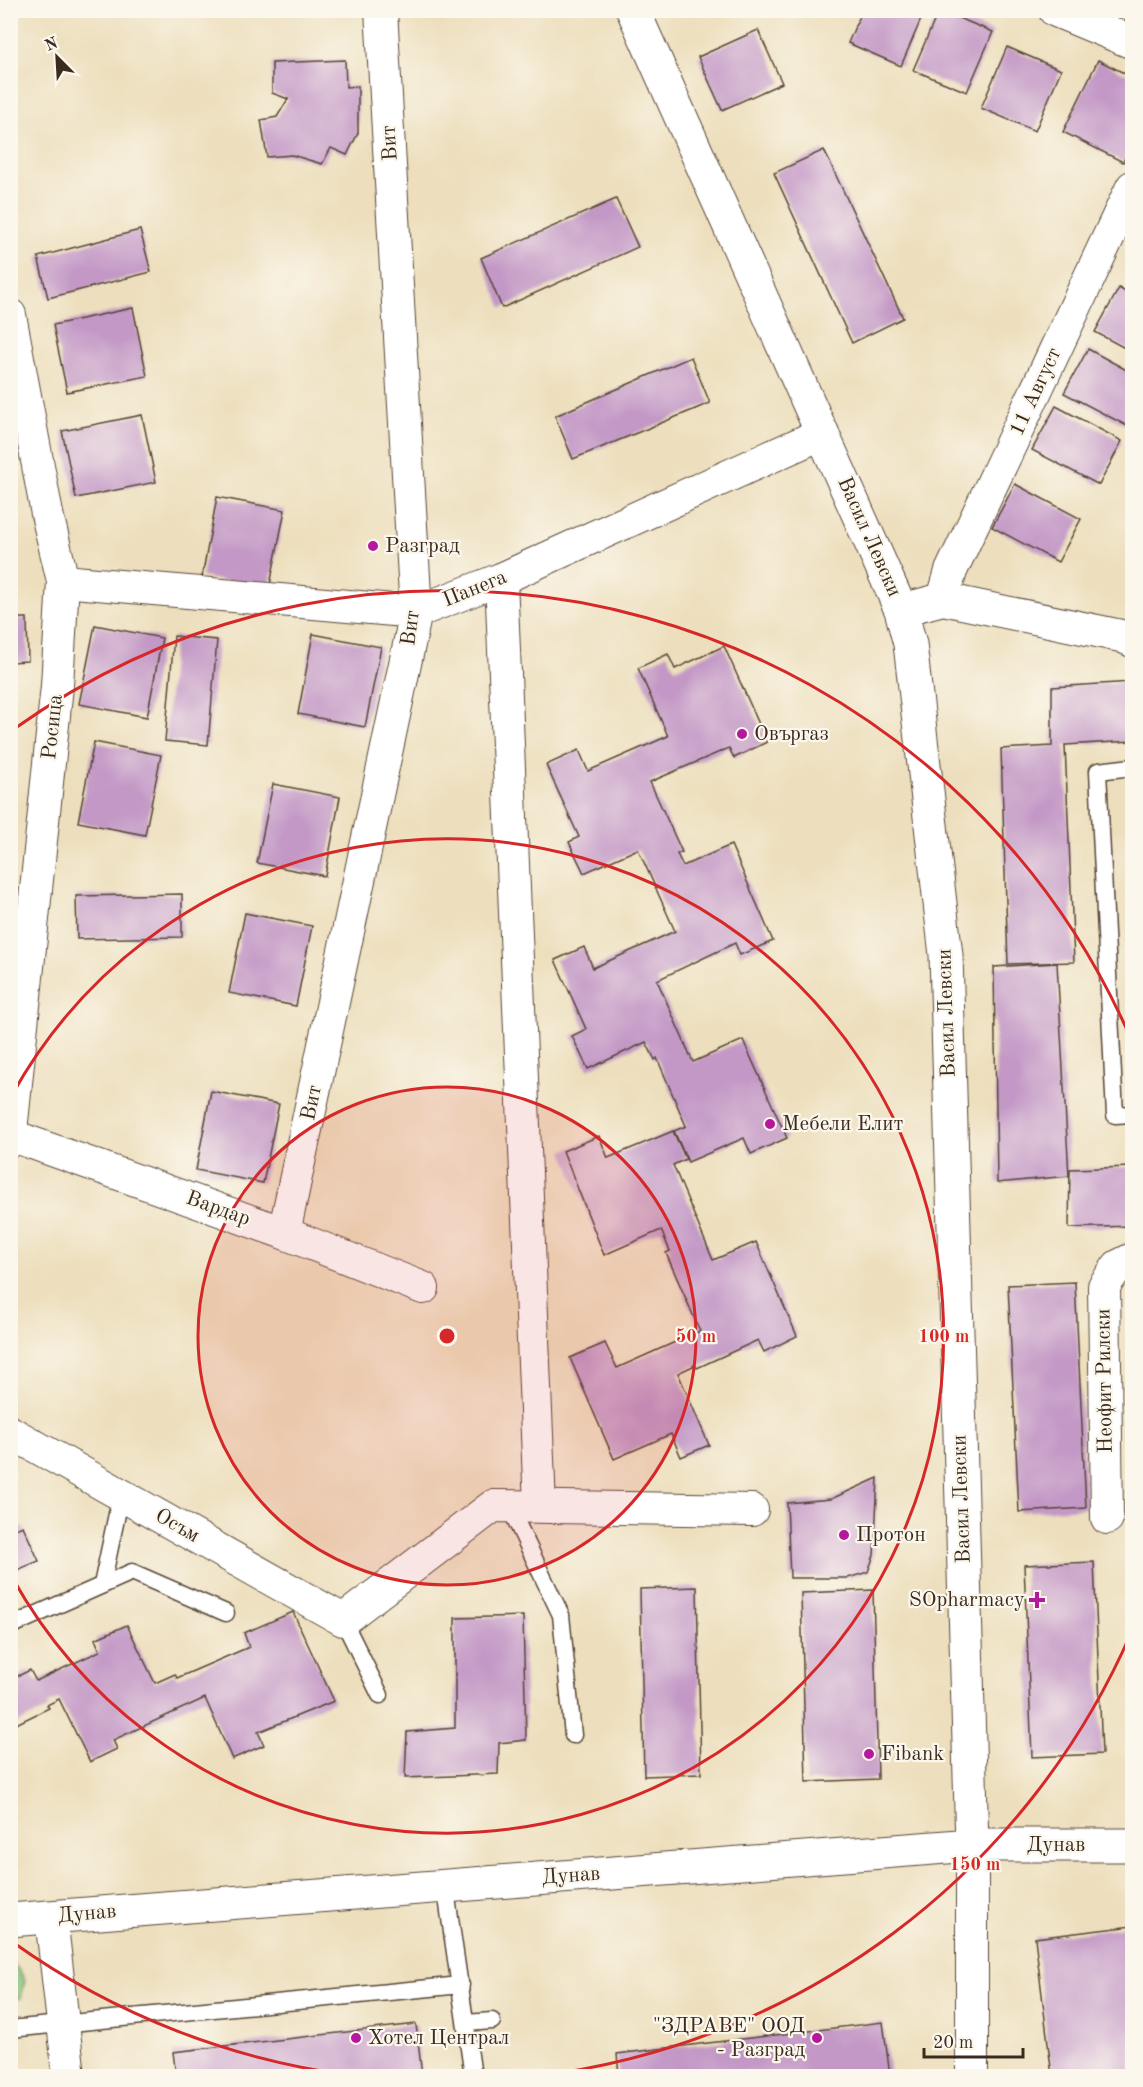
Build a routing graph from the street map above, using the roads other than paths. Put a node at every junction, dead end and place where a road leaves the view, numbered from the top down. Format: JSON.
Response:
{"nodes":[{"id":1,"x":381,"y":10,"type":"edge"},
{"id":2,"x":633,"y":10,"type":"edge"},
{"id":3,"x":1055,"y":10,"type":"edge"},
{"id":4,"x":1132,"y":42,"type":"edge"},
{"id":5,"x":1132,"y":187,"type":"edge"},
{"id":6,"x":10,"y":315,"type":"edge"},
{"id":7,"x":823,"y":432,"type":"junction"},
{"id":8,"x":501,"y":579,"type":"junction"},
{"id":9,"x":63,"y":580,"type":"junction"},
{"id":10,"x":943,"y":599,"type":"junction"},
{"id":11,"x":901,"y":610,"type":"junction"},
{"id":12,"x":416,"y":612,"type":"junction"},
{"id":13,"x":1132,"y":641,"type":"edge"},
{"id":14,"x":1132,"y":767,"type":"edge"},
{"id":15,"x":1132,"y":1114,"type":"edge"},
{"id":16,"x":11,"y":1136,"type":"edge"},
{"id":17,"x":10,"y":1141,"type":"edge"},
{"id":18,"x":284,"y":1233,"type":"junction"},
{"id":19,"x":1132,"y":1259,"type":"edge"},
{"id":20,"x":423,"y":1288,"type":"dead end"},
{"id":21,"x":10,"y":1432,"type":"edge"},
{"id":22,"x":121,"y":1495,"type":"junction"},
{"id":23,"x":509,"y":1506,"type":"junction"},
{"id":24,"x":540,"y":1506,"type":"junction"},
{"id":25,"x":752,"y":1510,"type":"dead end"},
{"id":26,"x":1107,"y":1518,"type":"dead end"},
{"id":27,"x":102,"y":1585,"type":"junction"},
{"id":28,"x":226,"y":1613,"type":"dead end"},
{"id":29,"x":343,"y":1620,"type":"junction"},
{"id":30,"x":15,"y":1624,"type":"dead end"},
{"id":31,"x":380,"y":1695,"type":"dead end"},
{"id":32,"x":573,"y":1735,"type":"dead end"},
{"id":33,"x":972,"y":1845,"type":"junction"},
{"id":34,"x":1132,"y":1845,"type":"edge"},
{"id":35,"x":445,"y":1884,"type":"junction"},
{"id":36,"x":51,"y":1917,"type":"junction"},
{"id":37,"x":10,"y":1920,"type":"edge"},
{"id":38,"x":461,"y":1985,"type":"junction"},
{"id":39,"x":492,"y":2021,"type":"dead end"},
{"id":40,"x":62,"y":2024,"type":"junction"},
{"id":41,"x":466,"y":2024,"type":"junction"},
{"id":42,"x":10,"y":2029,"type":"edge"},
{"id":43,"x":69,"y":2076,"type":"edge"},
{"id":44,"x":473,"y":2076,"type":"edge"},
{"id":45,"x":972,"y":2076,"type":"edge"}],
"edges":[{"from":1,"to":12,"type":"street","name":"Вит"},
{"from":2,"to":7,"type":"street","name":"Васил Левски"},
{"from":3,"to":4,"type":"street"},
{"from":5,"to":10,"type":"street","name":"11 Август"},
{"from":6,"to":9,"type":"street","name":"Росица"},
{"from":7,"to":8,"type":"street","name":"Панега"},
{"from":7,"to":11,"type":"street","name":"Васил Левски"},
{"from":8,"to":12,"type":"street","name":"Панега"},
{"from":8,"to":24,"type":"street"},
{"from":9,"to":12,"type":"street","name":"Панега"},
{"from":9,"to":16,"type":"street","name":"Росица"},
{"from":10,"to":11,"type":"street"},
{"from":10,"to":13,"type":"street"},
{"from":11,"to":33,"type":"street","name":"Васил Левски"},
{"from":12,"to":18,"type":"street","name":"Вит"},
{"from":14,"to":15,"type":"lane"},
{"from":16,"to":17,"type":"street","name":"Росица"},
{"from":16,"to":18,"type":"street","name":"Вардар"},
{"from":18,"to":20,"type":"street","name":"Вардар"},
{"from":19,"to":26,"type":"street","name":"Неофит Рилски"},
{"from":21,"to":22,"type":"street","name":"Осъм"},
{"from":22,"to":27,"type":"lane"},
{"from":22,"to":29,"type":"street","name":"Осъм"},
{"from":23,"to":24,"type":"street"},
{"from":23,"to":29,"type":"street"},
{"from":23,"to":32,"type":"lane"},
{"from":24,"to":25,"type":"street"},
{"from":27,"to":28,"type":"lane"},
{"from":27,"to":30,"type":"lane"},
{"from":29,"to":31,"type":"lane"},
{"from":33,"to":34,"type":"street","name":"Дунав"},
{"from":33,"to":35,"type":"street","name":"Дунав"},
{"from":33,"to":45,"type":"street","name":"Васил Левски"},
{"from":35,"to":36,"type":"street","name":"Дунав"},
{"from":35,"to":38,"type":"lane"},
{"from":36,"to":37,"type":"street","name":"Дунав"},
{"from":36,"to":40,"type":"street"},
{"from":38,"to":40,"type":"lane"},
{"from":38,"to":41,"type":"lane"},
{"from":39,"to":41,"type":"lane"},
{"from":40,"to":42,"type":"lane"},
{"from":40,"to":43,"type":"street"},
{"from":41,"to":44,"type":"lane"}]}
